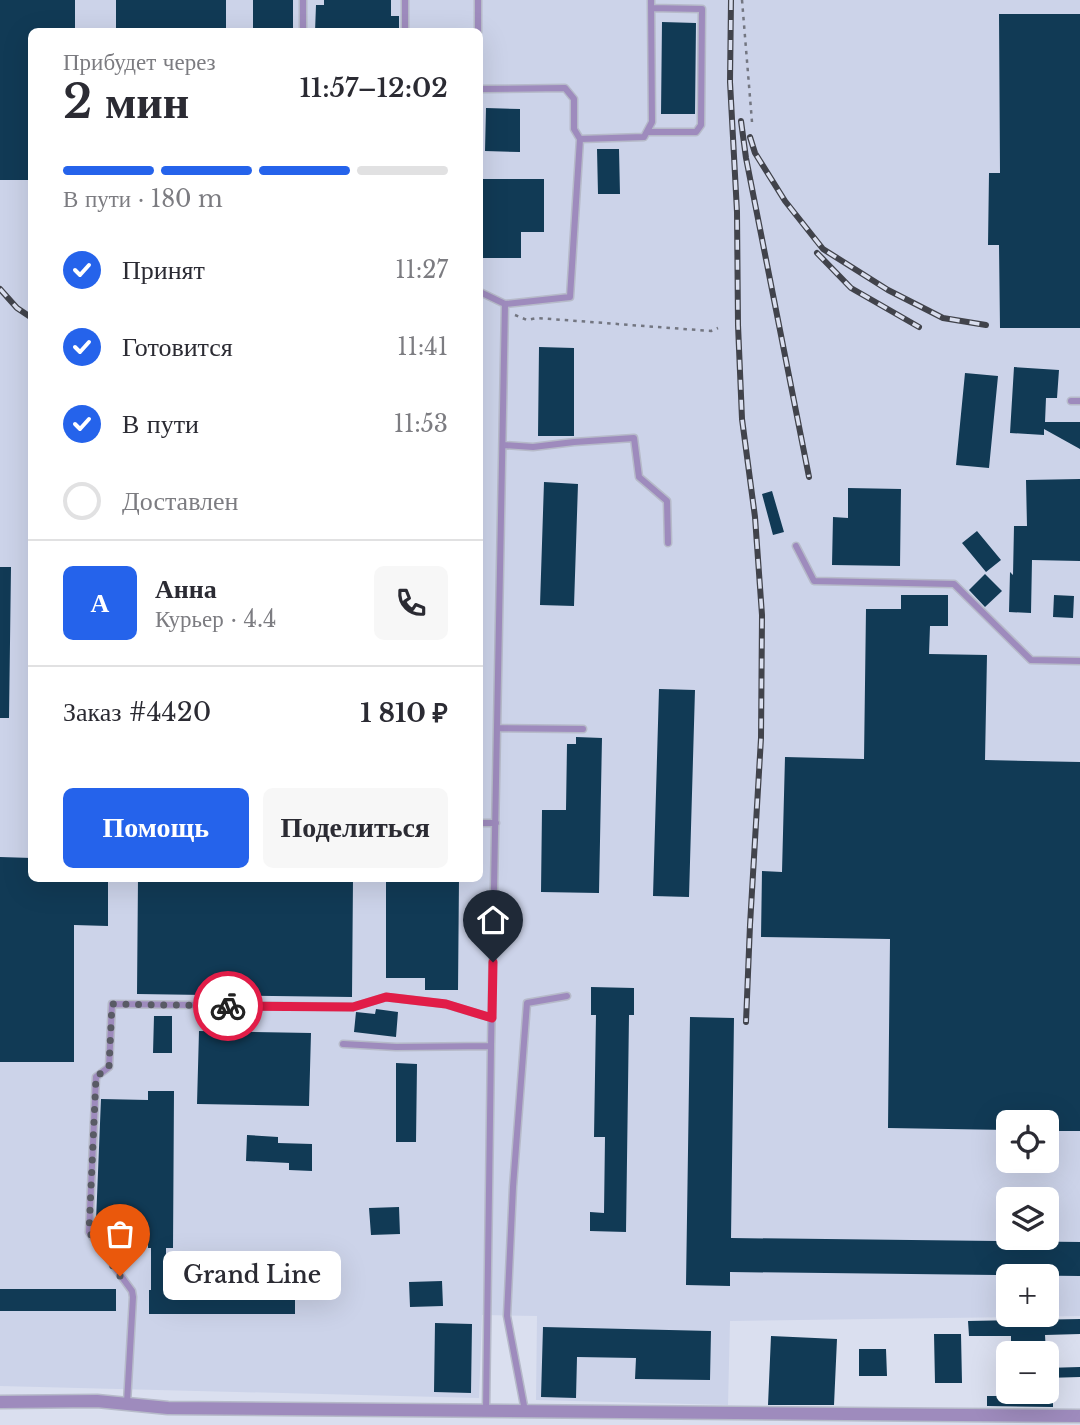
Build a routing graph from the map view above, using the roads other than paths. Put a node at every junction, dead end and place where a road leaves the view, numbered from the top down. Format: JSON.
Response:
{"nodes":[{"id":1,"x":303,"y":0,"type":"edge"},
{"id":2,"x":405,"y":0,"type":"edge"},
{"id":3,"x":478,"y":0,"type":"edge"},
{"id":4,"x":651,"y":4,"type":"edge"},
{"id":5,"x":303,"y":28,"type":"edge"},
{"id":6,"x":405,"y":28,"type":"edge"},
{"id":7,"x":478,"y":28,"type":"edge"},
{"id":8,"x":483,"y":89,"type":"edge"},
{"id":9,"x":647,"y":132,"type":"junction"},
{"id":10,"x":580,"y":139,"type":"junction"},
{"id":11,"x":483,"y":294,"type":"edge"},
{"id":12,"x":505,"y":307,"type":"junction"},
{"id":13,"x":1071,"y":401,"type":"dead end"},
{"id":14,"x":1080,"y":401,"type":"edge"},
{"id":15,"x":503,"y":445,"type":"junction"},
{"id":16,"x":668,"y":543,"type":"dead end"},
{"id":17,"x":796,"y":546,"type":"dead end"},
{"id":18,"x":1080,"y":661,"type":"edge"},
{"id":19,"x":498,"y":728,"type":"junction"},
{"id":20,"x":583,"y":729,"type":"dead end"},
{"id":21,"x":483,"y":822,"type":"edge"},
{"id":22,"x":496,"y":823,"type":"junction"},
{"id":23,"x":568,"y":996,"type":"dead end"},
{"id":24,"x":492,"y":1018,"type":"junction"},
{"id":25,"x":342,"y":1044,"type":"dead end"},
{"id":26,"x":491,"y":1046,"type":"junction"},
{"id":27,"x":0,"y":1402,"type":"edge"},
{"id":28,"x":127,"y":1403,"type":"junction"},
{"id":29,"x":486,"y":1410,"type":"junction"},
{"id":30,"x":526,"y":1411,"type":"junction"},
{"id":31,"x":1080,"y":1416,"type":"edge"},
{"id":32,"x":972,"y":1420,"type":"edge"}],
"edges":[{"from":1,"to":5,"type":"lane"},
{"from":2,"to":6,"type":"lane"},
{"from":3,"to":7,"type":"lane"},
{"from":4,"to":9,"type":"lane"},
{"from":4,"to":9,"type":"lane"},
{"from":8,"to":10,"type":"lane"},
{"from":9,"to":10,"type":"lane"},
{"from":10,"to":12,"type":"lane"},
{"from":11,"to":12,"type":"lane"},
{"from":12,"to":15,"type":"lane"},
{"from":13,"to":14,"type":"lane"},
{"from":15,"to":16,"type":"lane"},
{"from":15,"to":19,"type":"lane"},
{"from":17,"to":18,"type":"lane"},
{"from":19,"to":20,"type":"lane"},
{"from":19,"to":22,"type":"lane"},
{"from":21,"to":22,"type":"lane"},
{"from":22,"to":24,"type":"lane"},
{"from":23,"to":30,"type":"lane"},
{"from":24,"to":26,"type":"lane"},
{"from":24,"to":28,"type":"lane"},
{"from":25,"to":26,"type":"lane"},
{"from":26,"to":29,"type":"lane"},
{"from":27,"to":28,"type":"street"},
{"from":28,"to":29,"type":"street"},
{"from":29,"to":30,"type":"street"},
{"from":30,"to":32,"type":"street"},
{"from":31,"to":32,"type":"street"}]}
